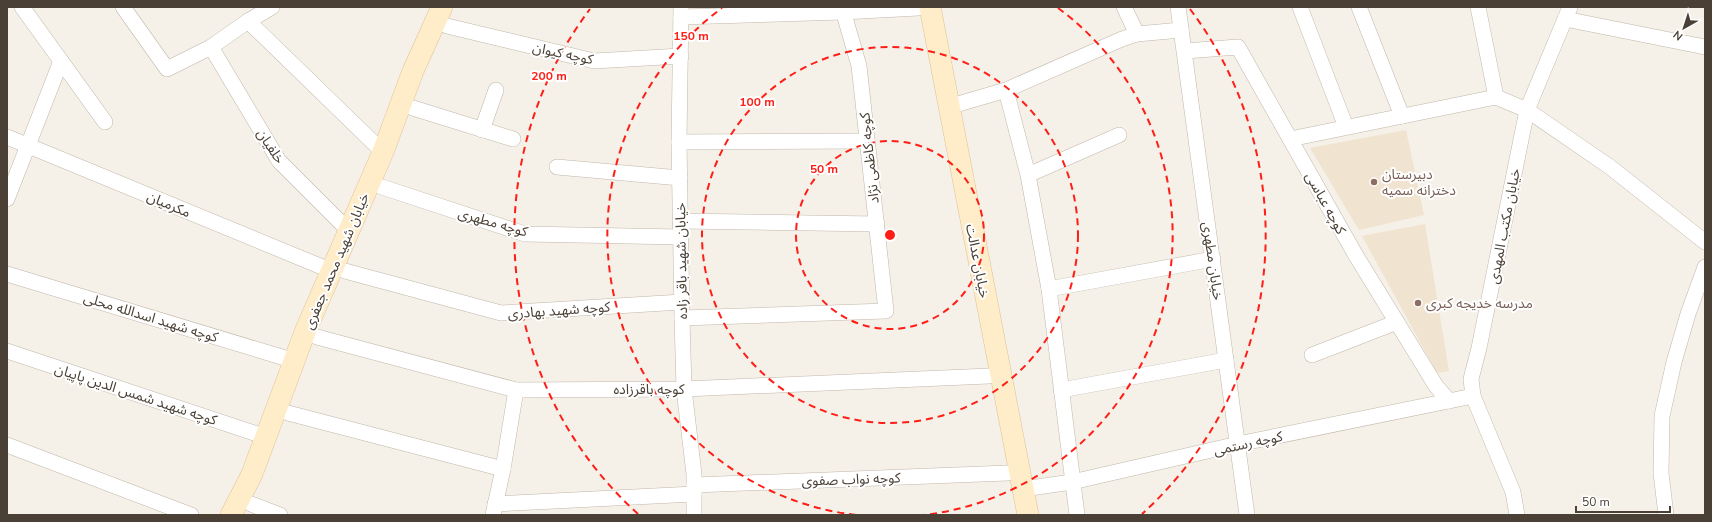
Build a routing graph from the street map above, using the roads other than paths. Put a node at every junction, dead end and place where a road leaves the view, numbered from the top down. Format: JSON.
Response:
{"nodes":[{"id":1,"x":22,"y":7,"type":"edge"},
{"id":2,"x":123,"y":7,"type":"edge"},
{"id":3,"x":272,"y":7,"type":"edge"},
{"id":4,"x":922,"y":7,"type":"edge"},
{"id":5,"x":1124,"y":7,"type":"edge"},
{"id":6,"x":1178,"y":7,"type":"edge"},
{"id":7,"x":1300,"y":7,"type":"edge"},
{"id":8,"x":1359,"y":7,"type":"edge"},
{"id":9,"x":1478,"y":7,"type":"edge"},
{"id":10,"x":843,"y":10,"type":"edge"},
{"id":11,"x":681,"y":12,"type":"edge"},
{"id":12,"x":448,"y":13,"type":"edge"},
{"id":13,"x":1568,"y":13,"type":"edge"},
{"id":14,"x":248,"y":21,"type":"junction"},
{"id":15,"x":1181,"y":30,"type":"junction"},
{"id":16,"x":1137,"y":34,"type":"junction"},
{"id":17,"x":211,"y":47,"type":"junction"},
{"id":18,"x":1705,"y":47,"type":"edge"},
{"id":19,"x":1185,"y":51,"type":"junction"},
{"id":20,"x":681,"y":56,"type":"junction"},
{"id":21,"x":61,"y":61,"type":"junction"},
{"id":22,"x":496,"y":90,"type":"dead end"},
{"id":23,"x":1006,"y":90,"type":"junction"},
{"id":24,"x":1496,"y":97,"type":"junction"},
{"id":25,"x":948,"y":107,"type":"junction"},
{"id":26,"x":413,"y":108,"type":"junction"},
{"id":27,"x":1527,"y":110,"type":"junction"},
{"id":28,"x":1402,"y":116,"type":"junction"},
{"id":29,"x":105,"y":122,"type":"dead end"},
{"id":30,"x":1346,"y":127,"type":"junction"},
{"id":31,"x":482,"y":130,"type":"junction"},
{"id":32,"x":1119,"y":135,"type":"dead end"},
{"id":33,"x":7,"y":137,"type":"edge"},
{"id":34,"x":513,"y":139,"type":"dead end"},
{"id":35,"x":1290,"y":139,"type":"junction"},
{"id":36,"x":867,"y":140,"type":"junction"},
{"id":37,"x":679,"y":142,"type":"junction"},
{"id":38,"x":28,"y":145,"type":"junction"},
{"id":39,"x":383,"y":152,"type":"junction"},
{"id":40,"x":557,"y":167,"type":"dead end"},
{"id":41,"x":1028,"y":175,"type":"junction"},
{"id":42,"x":680,"y":178,"type":"junction"},
{"id":43,"x":382,"y":187,"type":"junction"},
{"id":44,"x":7,"y":200,"type":"edge"},
{"id":45,"x":680,"y":221,"type":"junction"},
{"id":46,"x":877,"y":224,"type":"junction"},
{"id":47,"x":350,"y":231,"type":"junction"},
{"id":48,"x":680,"y":237,"type":"junction"},
{"id":49,"x":1705,"y":242,"type":"edge"},
{"id":50,"x":1213,"y":259,"type":"junction"},
{"id":51,"x":1705,"y":267,"type":"edge"},
{"id":52,"x":339,"y":271,"type":"junction"},
{"id":53,"x":7,"y":274,"type":"edge"},
{"id":54,"x":1049,"y":289,"type":"junction"},
{"id":55,"x":682,"y":302,"type":"junction"},
{"id":56,"x":682,"y":318,"type":"junction"},
{"id":57,"x":1396,"y":322,"type":"junction"},
{"id":58,"x":316,"y":337,"type":"junction"},
{"id":59,"x":7,"y":351,"type":"edge"},
{"id":60,"x":1312,"y":355,"type":"dead end"},
{"id":61,"x":1226,"y":360,"type":"junction"},
{"id":62,"x":294,"y":361,"type":"junction"},
{"id":63,"x":989,"y":376,"type":"junction"},
{"id":64,"x":684,"y":389,"type":"junction"},
{"id":65,"x":516,"y":390,"type":"junction"},
{"id":66,"x":1061,"y":390,"type":"junction"},
{"id":67,"x":1473,"y":396,"type":"junction"},
{"id":68,"x":1449,"y":401,"type":"junction"},
{"id":69,"x":288,"y":413,"type":"junction"},
{"id":70,"x":266,"y":437,"type":"junction"},
{"id":71,"x":1238,"y":444,"type":"junction"},
{"id":72,"x":7,"y":445,"type":"edge"},
{"id":73,"x":503,"y":469,"type":"junction"},
{"id":74,"x":1008,"y":473,"type":"junction"},
{"id":75,"x":1072,"y":482,"type":"junction"},
{"id":76,"x":1023,"y":489,"type":"junction"},
{"id":77,"x":694,"y":490,"type":"junction"},
{"id":78,"x":248,"y":509,"type":"edge"},
{"id":79,"x":494,"y":509,"type":"edge"},
{"id":80,"x":191,"y":515,"type":"edge"},
{"id":81,"x":231,"y":515,"type":"edge"},
{"id":82,"x":280,"y":515,"type":"edge"},
{"id":83,"x":694,"y":515,"type":"edge"},
{"id":84,"x":1016,"y":515,"type":"edge"},
{"id":85,"x":1028,"y":515,"type":"edge"},
{"id":86,"x":1077,"y":515,"type":"edge"},
{"id":87,"x":1247,"y":515,"type":"edge"},
{"id":88,"x":1517,"y":515,"type":"edge"},
{"id":89,"x":1666,"y":515,"type":"edge"}],
"edges":[{"from":1,"to":21,"type":"street"},
{"from":2,"to":17,"type":"street"},
{"from":3,"to":14,"type":"street"},
{"from":4,"to":10,"type":"street"},
{"from":4,"to":25,"type":"street","name":"خیابان عدالت"},
{"from":4,"to":63,"type":"street","name":"خیابان عدالت"},
{"from":5,"to":16,"type":"street"},
{"from":6,"to":15,"type":"street","name":"خیابان مطهری"},
{"from":7,"to":30,"type":"street"},
{"from":8,"to":28,"type":"street"},
{"from":9,"to":24,"type":"street"},
{"from":10,"to":11,"type":"street"},
{"from":10,"to":36,"type":"street","name":"کوچه کاظمی نژاد"},
{"from":11,"to":20,"type":"street","name":"خیابان شهید باقر زاده"},
{"from":12,"to":20,"type":"street","name":"کوچه کیوان"},
{"from":12,"to":26,"type":"street","name":"خیابان شهید محمد جعفری"},
{"from":12,"to":39,"type":"street","name":"خیابان شهید محمد جعفری"},
{"from":13,"to":18,"type":"street"},
{"from":13,"to":27,"type":"street","name":"خیابان مکتب المهدی"},
{"from":14,"to":17,"type":"street"},
{"from":14,"to":39,"type":"street"},
{"from":15,"to":16,"type":"street"},
{"from":15,"to":19,"type":"street","name":"خیابان مطهری"},
{"from":16,"to":23,"type":"street"},
{"from":17,"to":47,"type":"street","name":"خلفیان"},
{"from":19,"to":35,"type":"street","name":"کوچه عباسی"},
{"from":19,"to":50,"type":"street","name":"خیابان مطهری"},
{"from":20,"to":37,"type":"street","name":"خیابان شهید باقر زاده"},
{"from":21,"to":29,"type":"street"},
{"from":21,"to":38,"type":"street"},
{"from":22,"to":31,"type":"street"},
{"from":23,"to":25,"type":"street"},
{"from":23,"to":41,"type":"street"},
{"from":24,"to":27,"type":"street"},
{"from":24,"to":28,"type":"street"},
{"from":25,"to":76,"type":"street","name":"خیابان عدالت"},
{"from":26,"to":31,"type":"street"},
{"from":26,"to":43,"type":"street","name":"خیابان شهید محمد جعفری"},
{"from":27,"to":49,"type":"street"},
{"from":27,"to":67,"type":"street","name":"خیابان مکتب المهدی"},
{"from":28,"to":30,"type":"street"},
{"from":30,"to":35,"type":"street"},
{"from":31,"to":34,"type":"street"},
{"from":32,"to":41,"type":"street"},
{"from":33,"to":38,"type":"street","name":"مکرمیان"},
{"from":35,"to":57,"type":"street","name":"کوچه عباسی"},
{"from":36,"to":37,"type":"street"},
{"from":36,"to":46,"type":"street","name":"کوچه کاظمی نژاد"},
{"from":37,"to":42,"type":"street","name":"خیابان شهید باقر زاده"},
{"from":38,"to":44,"type":"street"},
{"from":38,"to":52,"type":"street","name":"مکرمیان"},
{"from":39,"to":47,"type":"street","name":"خیابان شهید محمد جعفری"},
{"from":40,"to":42,"type":"street"},
{"from":41,"to":54,"type":"street"},
{"from":42,"to":45,"type":"street","name":"خیابان شهید باقر زاده"},
{"from":43,"to":48,"type":"street","name":"کوچه مطهری"},
{"from":43,"to":52,"type":"street","name":"خیابان شهید محمد جعفری"},
{"from":45,"to":46,"type":"street"},
{"from":45,"to":48,"type":"street","name":"خیابان شهید باقر زاده"},
{"from":46,"to":56,"type":"street","name":"کوچه کاظمی نژاد"},
{"from":47,"to":52,"type":"street","name":"خیابان شهید محمد جعفری"},
{"from":48,"to":55,"type":"street","name":"خیابان شهید باقر زاده"},
{"from":50,"to":54,"type":"street"},
{"from":50,"to":61,"type":"street","name":"خیابان مطهری"},
{"from":51,"to":89,"type":"street"},
{"from":52,"to":55,"type":"street","name":"کوچه شهید بهادری"},
{"from":52,"to":58,"type":"street","name":"خیابان شهید محمد جعفری"},
{"from":52,"to":62,"type":"street","name":"خیابان شهید محمد جعفری"},
{"from":53,"to":62,"type":"street","name":"کوچه شهید اسدالله محلی"},
{"from":54,"to":66,"type":"street"},
{"from":55,"to":56,"type":"street","name":"خیابان شهید باقر زاده"},
{"from":56,"to":64,"type":"street","name":"خیابان شهید باقر زاده"},
{"from":57,"to":60,"type":"street"},
{"from":57,"to":68,"type":"street","name":"کوچه عباسی"},
{"from":58,"to":65,"type":"street","name":"کوچه باقرزاده"},
{"from":58,"to":69,"type":"street","name":"خیابان شهید محمد جعفری"},
{"from":59,"to":70,"type":"street","name":"کوچه شهید شمس الدین پاپیان"},
{"from":61,"to":66,"type":"street"},
{"from":61,"to":71,"type":"street","name":"خیابان مطهری"},
{"from":62,"to":70,"type":"street","name":"خیابان شهید محمد جعفری"},
{"from":63,"to":64,"type":"street","name":"کوچه باقرزاده"},
{"from":63,"to":74,"type":"street","name":"خیابان عدالت"},
{"from":64,"to":65,"type":"street","name":"کوچه باقرزاده"},
{"from":64,"to":77,"type":"street","name":"خیابان شهید باقر زاده"},
{"from":65,"to":73,"type":"street"},
{"from":66,"to":75,"type":"street"},
{"from":67,"to":68,"type":"street","name":"کوچه رستمی"},
{"from":67,"to":88,"type":"street","name":"خیابان مکتب المهدی"},
{"from":68,"to":71,"type":"street","name":"کوچه رستمی"},
{"from":69,"to":73,"type":"street"},
{"from":69,"to":78,"type":"street","name":"خیابان شهید محمد جعفری"},
{"from":70,"to":81,"type":"street","name":"خیابان شهید محمد جعفری"},
{"from":71,"to":75,"type":"street","name":"کوچه رستمی"},
{"from":71,"to":87,"type":"street","name":"خیابان مطهری"},
{"from":72,"to":80,"type":"street"},
{"from":73,"to":79,"type":"street"},
{"from":74,"to":77,"type":"street","name":"کوچه نواب صفوی"},
{"from":74,"to":84,"type":"street","name":"خیابان عدالت"},
{"from":75,"to":76,"type":"street","name":"کوچه رستمی"},
{"from":75,"to":86,"type":"street"},
{"from":76,"to":85,"type":"street","name":"خیابان عدالت"},
{"from":77,"to":79,"type":"street","name":"کوچه نواب صفوی"},
{"from":77,"to":83,"type":"street","name":"خیابان شهید باقر زاده"},
{"from":78,"to":82,"type":"street"}]}
